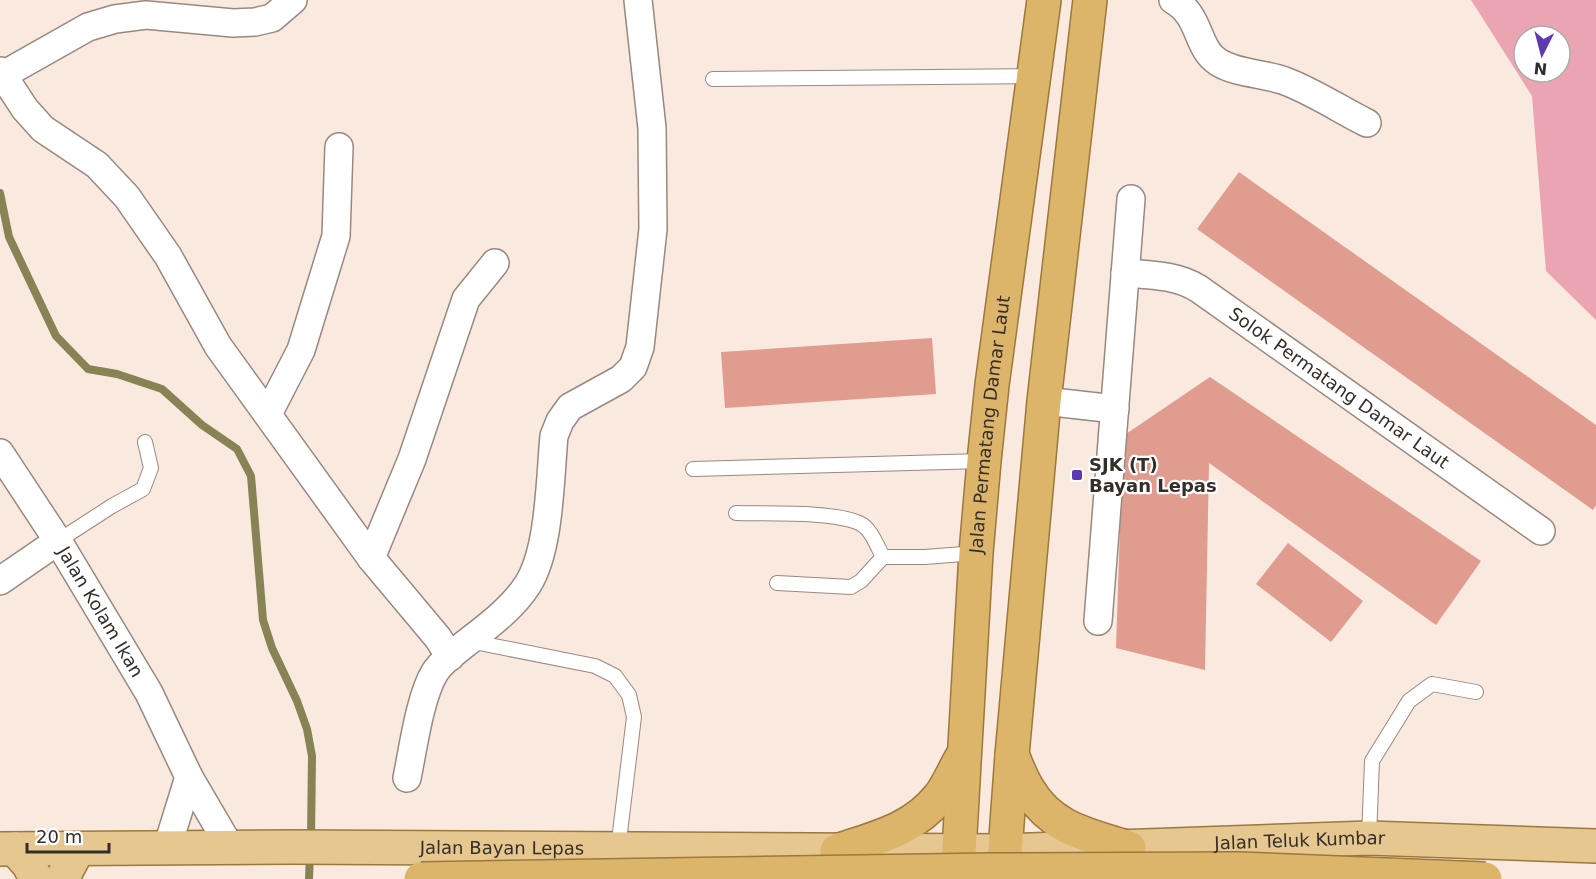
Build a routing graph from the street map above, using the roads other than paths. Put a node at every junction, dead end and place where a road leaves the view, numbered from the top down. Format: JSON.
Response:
{"nodes":[{"id":1,"x":293,"y":0,"type":"edge"},
{"id":2,"x":638,"y":0,"type":"edge"},
{"id":3,"x":1044,"y":0,"type":"edge"},
{"id":4,"x":1090,"y":0,"type":"edge"},
{"id":5,"x":1173,"y":0,"type":"edge"},
{"id":6,"x":147,"y":8,"type":"edge"},
{"id":7,"x":1,"y":73,"type":"edge"},
{"id":8,"x":1035,"y":75,"type":"junction"},
{"id":9,"x":712,"y":79,"type":"dead end"},
{"id":10,"x":1367,"y":123,"type":"dead end"},
{"id":11,"x":339,"y":147,"type":"dead end"},
{"id":12,"x":1131,"y":199,"type":"dead end"},
{"id":13,"x":495,"y":263,"type":"dead end"},
{"id":14,"x":1125,"y":273,"type":"junction"},
{"id":15,"x":1044,"y":400,"type":"junction"},
{"id":16,"x":1115,"y":409,"type":"junction"},
{"id":17,"x":268,"y":414,"type":"junction"},
{"id":18,"x":145,"y":442,"type":"dead end"},
{"id":19,"x":0,"y":453,"type":"edge"},
{"id":20,"x":984,"y":461,"type":"junction"},
{"id":21,"x":693,"y":469,"type":"dead end"},
{"id":22,"x":736,"y":513,"type":"dead end"},
{"id":23,"x":1541,"y":531,"type":"dead end"},
{"id":24,"x":58,"y":541,"type":"junction"},
{"id":25,"x":976,"y":553,"type":"junction"},
{"id":26,"x":883,"y":557,"type":"junction"},
{"id":27,"x":371,"y":558,"type":"junction"},
{"id":28,"x":0,"y":581,"type":"edge"},
{"id":29,"x":777,"y":583,"type":"dead end"},
{"id":30,"x":1098,"y":621,"type":"dead end"},
{"id":31,"x":459,"y":649,"type":"junction"},
{"id":32,"x":1476,"y":692,"type":"dead end"},
{"id":33,"x":965,"y":751,"type":"junction"},
{"id":34,"x":1012,"y":755,"type":"junction"},
{"id":35,"x":189,"y":777,"type":"junction"},
{"id":36,"x":406,"y":778,"type":"dead end"},
{"id":37,"x":1369,"y":838,"type":"junction"},
{"id":38,"x":1303,"y":840,"type":"junction"},
{"id":39,"x":1596,"y":846,"type":"edge"},
{"id":40,"x":230,"y":847,"type":"junction"},
{"id":41,"x":167,"y":848,"type":"junction"},
{"id":42,"x":1129,"y":848,"type":"junction"},
{"id":43,"x":8,"y":849,"type":"edge"},
{"id":44,"x":78,"y":849,"type":"junction"},
{"id":45,"x":618,"y":849,"type":"junction"},
{"id":46,"x":837,"y":851,"type":"junction"},
{"id":47,"x":983,"y":866,"type":"edge"},
{"id":48,"x":36,"y":879,"type":"edge"},
{"id":49,"x":62,"y":879,"type":"edge"},
{"id":50,"x":421,"y":879,"type":"edge"},
{"id":51,"x":1264,"y":879,"type":"edge"},
{"id":52,"x":1485,"y":879,"type":"edge"}],
"edges":[{"from":1,"to":6,"type":"street"},
{"from":2,"to":31,"type":"street"},
{"from":3,"to":8,"type":"highway","name":"Jalan Permatang Damar Laut"},
{"from":4,"to":15,"type":"highway"},
{"from":5,"to":10,"type":"street"},
{"from":6,"to":7,"type":"street"},
{"from":7,"to":17,"type":"street"},
{"from":8,"to":9,"type":"lane"},
{"from":8,"to":20,"type":"highway","name":"Jalan Permatang Damar Laut"},
{"from":11,"to":17,"type":"street"},
{"from":12,"to":14,"type":"street"},
{"from":13,"to":27,"type":"street"},
{"from":14,"to":16,"type":"street"},
{"from":14,"to":23,"type":"street","name":"Solok Permatang Damar Laut"},
{"from":15,"to":16,"type":"street"},
{"from":15,"to":34,"type":"highway"},
{"from":16,"to":30,"type":"street"},
{"from":17,"to":27,"type":"street"},
{"from":18,"to":24,"type":"lane"},
{"from":19,"to":24,"type":"street","name":"Jalan Kolam Ikan"},
{"from":20,"to":21,"type":"lane"},
{"from":20,"to":25,"type":"highway","name":"Jalan Permatang Damar Laut"},
{"from":22,"to":26,"type":"lane"},
{"from":24,"to":28,"type":"street"},
{"from":24,"to":35,"type":"street","name":"Jalan Kolam Ikan"},
{"from":25,"to":26,"type":"lane"},
{"from":25,"to":33,"type":"highway","name":"Jalan Permatang Damar Laut"},
{"from":26,"to":29,"type":"lane"},
{"from":27,"to":31,"type":"street"},
{"from":31,"to":36,"type":"street"},
{"from":31,"to":45,"type":"lane"},
{"from":32,"to":37,"type":"lane"},
{"from":33,"to":46,"type":"highway"},
{"from":33,"to":47,"type":"highway","name":"Jalan Permatang Damar Laut"},
{"from":34,"to":42,"type":"highway"},
{"from":34,"to":47,"type":"highway"},
{"from":35,"to":40,"type":"street","name":"Jalan Kolam Ikan"},
{"from":35,"to":41,"type":"street"},
{"from":37,"to":38,"type":"main road","name":"Jalan Teluk Kumbar"},
{"from":37,"to":39,"type":"main road","name":"Jalan Teluk Kumbar"},
{"from":38,"to":42,"type":"main road","name":"Jalan Teluk Kumbar"},
{"from":38,"to":51,"type":"main road"},
{"from":40,"to":41,"type":"main road","name":"Jalan Bayan Lepas"},
{"from":40,"to":45,"type":"main road","name":"Jalan Bayan Lepas"},
{"from":41,"to":44,"type":"main road","name":"Jalan Bayan Lepas"},
{"from":42,"to":47,"type":"main road","name":"Jalan Teluk Kumbar"},
{"from":43,"to":44,"type":"main road","name":"Jalan Bayan Lepas"},
{"from":43,"to":48,"type":"main road"},
{"from":44,"to":49,"type":"main road"},
{"from":45,"to":46,"type":"main road","name":"Jalan Bayan Lepas"},
{"from":46,"to":47,"type":"main road","name":"Jalan Bayan Lepas"},
{"from":47,"to":50,"type":"highway","name":"Jalan Bayan Lepas","bridge":true},
{"from":47,"to":52,"type":"highway","name":"Jalan Teluk Kumbar","bridge":true}]}
